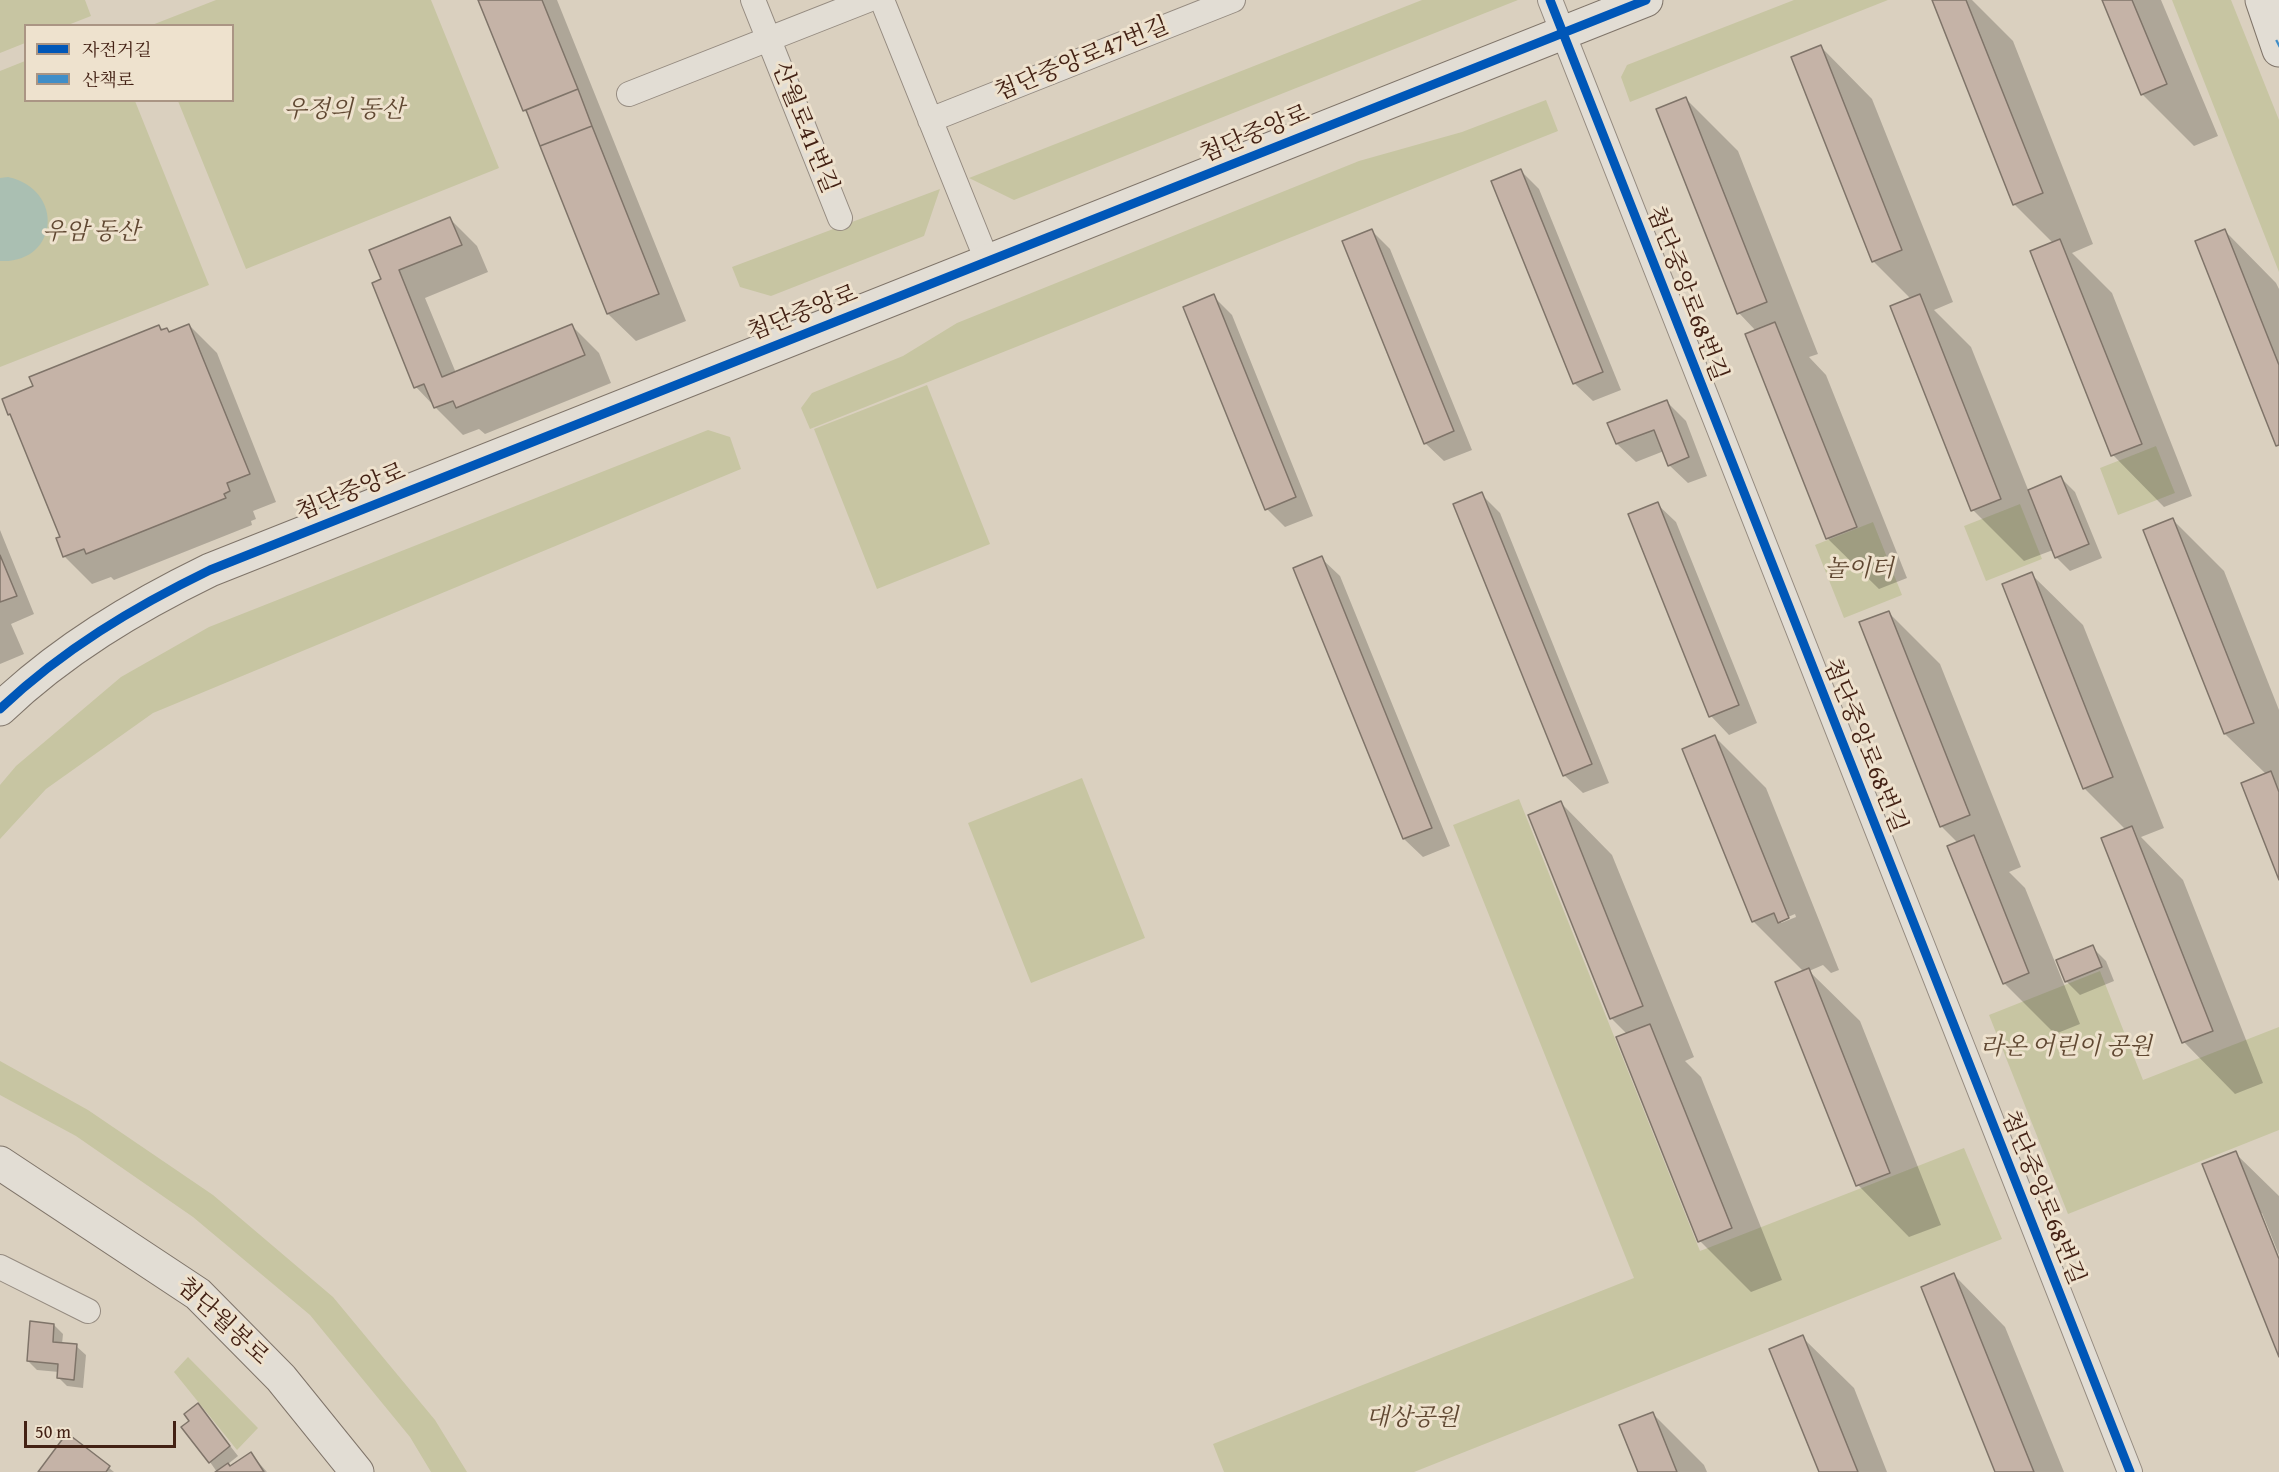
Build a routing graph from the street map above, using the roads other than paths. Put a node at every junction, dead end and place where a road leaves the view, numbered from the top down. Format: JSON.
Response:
{"nodes":[{"id":1,"x":753,"y":0,"type":"edge"},
{"id":2,"x":868,"y":0,"type":"edge"},
{"id":3,"x":882,"y":0,"type":"edge"},
{"id":4,"x":1233,"y":0,"type":"edge"},
{"id":5,"x":1550,"y":0,"type":"edge"},
{"id":6,"x":1646,"y":0,"type":"edge"},
{"id":7,"x":2262,"y":0,"type":"edge"},
{"id":8,"x":1563,"y":33,"type":"junction"},
{"id":9,"x":768,"y":39,"type":"junction"},
{"id":10,"x":2278,"y":45,"type":"edge"},
{"id":11,"x":629,"y":94,"type":"dead end"},
{"id":12,"x":930,"y":120,"type":"junction"},
{"id":13,"x":840,"y":218,"type":"dead end"},
{"id":14,"x":988,"y":263,"type":"junction"},
{"id":15,"x":0,"y":709,"type":"edge"},
{"id":16,"x":0,"y":1163,"type":"edge"},
{"id":17,"x":0,"y":1266,"type":"edge"},
{"id":18,"x":88,"y":1311,"type":"dead end"},
{"id":19,"x":357,"y":1472,"type":"edge"},
{"id":20,"x":2130,"y":1472,"type":"edge"}],
"edges":[{"from":1,"to":9,"type":"street","name":"산월로41번길"},
{"from":2,"to":9,"type":"street","name":"산월로41번길"},
{"from":3,"to":12,"type":"street"},
{"from":4,"to":12,"type":"street","name":"첨단중앙로47번길"},
{"from":5,"to":8,"type":"street","name":"첨단중앙로68번길"},
{"from":6,"to":8,"type":"street","name":"첨단중앙로"},
{"from":7,"to":10,"type":"street"},
{"from":8,"to":14,"type":"street","name":"첨단중앙로"},
{"from":8,"to":20,"type":"street","name":"첨단중앙로68번길"},
{"from":9,"to":11,"type":"street","name":"산월로41번길"},
{"from":9,"to":13,"type":"street","name":"산월로41번길"},
{"from":12,"to":14,"type":"street"},
{"from":14,"to":15,"type":"street","name":"첨단중앙로"},
{"from":16,"to":19,"type":"street","name":"첨단월봉로"},
{"from":17,"to":18,"type":"street"}]}
